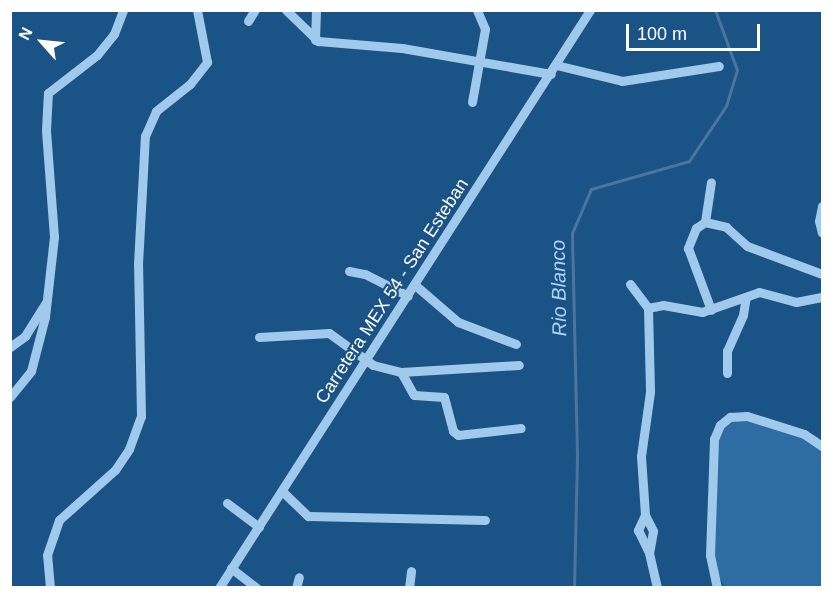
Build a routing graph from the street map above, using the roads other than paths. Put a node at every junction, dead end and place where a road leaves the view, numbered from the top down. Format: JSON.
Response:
{"nodes":[{"id":1,"x":123,"y":10,"type":"edge"},
{"id":2,"x":197,"y":10,"type":"edge"},
{"id":3,"x":255,"y":10,"type":"edge"},
{"id":4,"x":286,"y":10,"type":"edge"},
{"id":5,"x":316,"y":10,"type":"edge"},
{"id":6,"x":477,"y":10,"type":"edge"},
{"id":7,"x":590,"y":10,"type":"edge"},
{"id":8,"x":248,"y":21,"type":"dead end"},
{"id":9,"x":315,"y":40,"type":"junction"},
{"id":10,"x":482,"y":61,"type":"junction"},
{"id":11,"x":688,"y":61,"type":"dead end"},
{"id":12,"x":719,"y":66,"type":"dead end"},
{"id":13,"x":553,"y":70,"type":"junction"},
{"id":14,"x":688,"y":73,"type":"junction"},
{"id":15,"x":472,"y":102,"type":"dead end"},
{"id":16,"x":711,"y":182,"type":"dead end"},
{"id":17,"x":822,"y":206,"type":"edge"},
{"id":18,"x":705,"y":222,"type":"junction"},
{"id":19,"x":822,"y":233,"type":"edge"},
{"id":20,"x":349,"y":272,"type":"dead end"},
{"id":21,"x":822,"y":274,"type":"edge"},
{"id":22,"x":630,"y":284,"type":"dead end"},
{"id":23,"x":415,"y":285,"type":"junction"},
{"id":24,"x":408,"y":296,"type":"junction"},
{"id":25,"x":746,"y":297,"type":"junction"},
{"id":26,"x":822,"y":297,"type":"edge"},
{"id":27,"x":47,"y":302,"type":"junction"},
{"id":28,"x":648,"y":308,"type":"junction"},
{"id":29,"x":711,"y":310,"type":"junction"},
{"id":30,"x":259,"y":337,"type":"dead end"},
{"id":31,"x":516,"y":344,"type":"dead end"},
{"id":32,"x":10,"y":347,"type":"edge"},
{"id":33,"x":367,"y":360,"type":"junction"},
{"id":34,"x":519,"y":365,"type":"dead end"},
{"id":35,"x":401,"y":372,"type":"junction"},
{"id":36,"x":727,"y":374,"type":"dead end"},
{"id":37,"x":10,"y":397,"type":"edge"},
{"id":38,"x":521,"y":428,"type":"dead end"},
{"id":39,"x":822,"y":446,"type":"edge"},
{"id":40,"x":283,"y":492,"type":"junction"},
{"id":41,"x":227,"y":503,"type":"dead end"},
{"id":42,"x":645,"y":515,"type":"junction"},
{"id":43,"x":485,"y":520,"type":"dead end"},
{"id":44,"x":259,"y":527,"type":"junction"},
{"id":45,"x":649,"y":553,"type":"junction"},
{"id":46,"x":231,"y":568,"type":"junction"},
{"id":47,"x":411,"y":571,"type":"dead end"},
{"id":48,"x":299,"y":577,"type":"dead end"},
{"id":49,"x":50,"y":588,"type":"edge"},
{"id":50,"x":219,"y":588,"type":"edge"},
{"id":51,"x":257,"y":588,"type":"edge"},
{"id":52,"x":296,"y":588,"type":"edge"},
{"id":53,"x":409,"y":588,"type":"edge"},
{"id":54,"x":657,"y":588,"type":"edge"},
{"id":55,"x":717,"y":588,"type":"edge"}],
"edges":[{"from":1,"to":27,"type":"street"},
{"from":2,"to":49,"type":"street"},
{"from":3,"to":8,"type":"street"},
{"from":4,"to":9,"type":"street"},
{"from":5,"to":9,"type":"street"},
{"from":6,"to":10,"type":"street"},
{"from":7,"to":13,"type":"street","name":"Carretera MEX 54 - San Esteban"},
{"from":9,"to":10,"type":"street"},
{"from":10,"to":13,"type":"street"},
{"from":10,"to":15,"type":"street"},
{"from":11,"to":14,"type":"street"},
{"from":12,"to":14,"type":"street"},
{"from":13,"to":14,"type":"street"},
{"from":13,"to":23,"type":"street","name":"Carretera MEX 54 - San Esteban"},
{"from":16,"to":18,"type":"street"},
{"from":17,"to":19,"type":"street"},
{"from":18,"to":21,"type":"street"},
{"from":18,"to":29,"type":"street"},
{"from":20,"to":24,"type":"street"},
{"from":22,"to":28,"type":"street"},
{"from":23,"to":24,"type":"street","name":"Carretera MEX 54 - San Esteban"},
{"from":23,"to":31,"type":"street"},
{"from":24,"to":33,"type":"street","name":"Carretera MEX 54 - San Esteban"},
{"from":25,"to":26,"type":"street"},
{"from":25,"to":29,"type":"street"},
{"from":25,"to":36,"type":"street"},
{"from":27,"to":32,"type":"street"},
{"from":27,"to":37,"type":"street"},
{"from":28,"to":29,"type":"street"},
{"from":28,"to":42,"type":"street"},
{"from":30,"to":33,"type":"street"},
{"from":33,"to":35,"type":"street"},
{"from":33,"to":40,"type":"street","name":"Carretera MEX 54 - San Esteban"},
{"from":34,"to":35,"type":"street"},
{"from":35,"to":38,"type":"street"},
{"from":39,"to":55,"type":"street"},
{"from":40,"to":43,"type":"street"},
{"from":40,"to":44,"type":"street","name":"Carretera MEX 54 - San Esteban"},
{"from":41,"to":44,"type":"street"},
{"from":42,"to":45,"type":"street"},
{"from":42,"to":45,"type":"street"},
{"from":44,"to":46,"type":"street","name":"Carretera MEX 54 - San Esteban"},
{"from":45,"to":54,"type":"street"},
{"from":46,"to":50,"type":"street","name":"Carretera MEX 54 - San Esteban"},
{"from":46,"to":51,"type":"street"},
{"from":47,"to":53,"type":"street"},
{"from":48,"to":52,"type":"street"}]}
